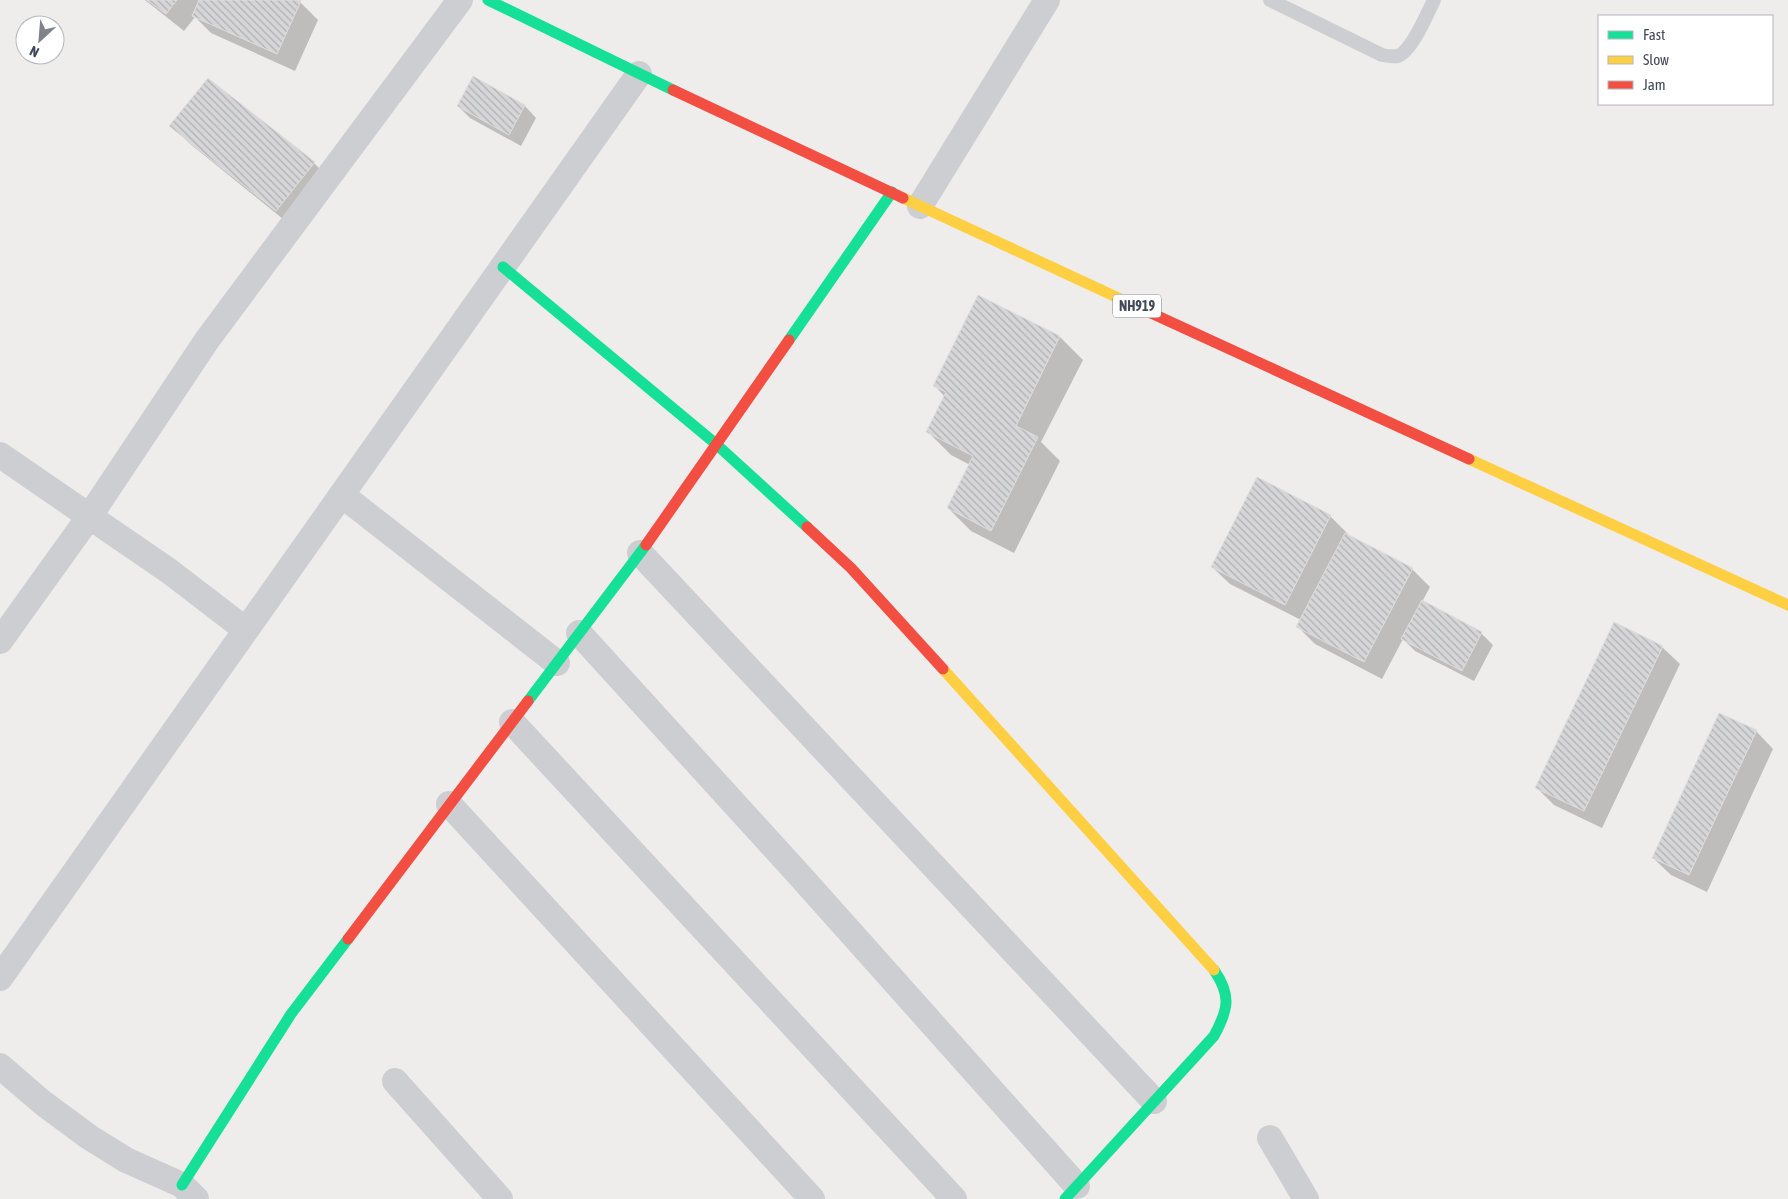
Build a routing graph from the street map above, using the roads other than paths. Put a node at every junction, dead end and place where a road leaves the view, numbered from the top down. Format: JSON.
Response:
{"nodes":[{"id":1,"x":460,"y":0,"type":"edge"},
{"id":2,"x":488,"y":0,"type":"edge"},
{"id":3,"x":1047,"y":0,"type":"edge"},
{"id":4,"x":1270,"y":0,"type":"edge"},
{"id":5,"x":1434,"y":0,"type":"edge"},
{"id":6,"x":639,"y":74,"type":"junction"},
{"id":7,"x":892,"y":192,"type":"junction"},
{"id":8,"x":920,"y":206,"type":"junction"},
{"id":9,"x":502,"y":267,"type":"junction"},
{"id":10,"x":716,"y":444,"type":"junction"},
{"id":11,"x":0,"y":456,"type":"edge"},
{"id":12,"x":342,"y":495,"type":"junction"},
{"id":13,"x":89,"y":517,"type":"junction"},
{"id":14,"x":640,"y":553,"type":"junction"},
{"id":15,"x":1788,"y":605,"type":"edge"},
{"id":16,"x":246,"y":630,"type":"junction"},
{"id":17,"x":579,"y":633,"type":"junction"},
{"id":18,"x":0,"y":642,"type":"edge"},
{"id":19,"x":557,"y":663,"type":"junction"},
{"id":20,"x":512,"y":722,"type":"junction"},
{"id":21,"x":449,"y":804,"type":"junction"},
{"id":22,"x":0,"y":978,"type":"edge"},
{"id":23,"x":0,"y":1066,"type":"edge"},
{"id":24,"x":395,"y":1082,"type":"dead end"},
{"id":25,"x":1154,"y":1101,"type":"junction"},
{"id":26,"x":1270,"y":1138,"type":"dead end"},
{"id":27,"x":189,"y":1192,"type":"edge"},
{"id":28,"x":1071,"y":1192,"type":"edge"},
{"id":29,"x":500,"y":1199,"type":"edge"},
{"id":30,"x":812,"y":1199,"type":"edge"},
{"id":31,"x":954,"y":1199,"type":"edge"},
{"id":32,"x":1306,"y":1199,"type":"edge"}],
"edges":[{"from":1,"to":13,"type":"street"},
{"from":2,"to":6,"type":"main road","number":"NH919"},
{"from":3,"to":8,"type":"street"},
{"from":4,"to":5,"type":"lane"},
{"from":6,"to":7,"type":"main road","number":"NH919"},
{"from":6,"to":9,"type":"street"},
{"from":7,"to":8,"type":"main road","number":"NH919"},
{"from":7,"to":10,"type":"main road"},
{"from":8,"to":15,"type":"main road","number":"NH919"},
{"from":9,"to":10,"type":"main road"},
{"from":9,"to":12,"type":"street"},
{"from":10,"to":14,"type":"main road"},
{"from":10,"to":25,"type":"main road"},
{"from":11,"to":13,"type":"street"},
{"from":12,"to":16,"type":"street"},
{"from":12,"to":19,"type":"street"},
{"from":13,"to":16,"type":"street"},
{"from":13,"to":18,"type":"street"},
{"from":14,"to":17,"type":"main road"},
{"from":14,"to":25,"type":"street"},
{"from":16,"to":22,"type":"street"},
{"from":17,"to":19,"type":"main road"},
{"from":17,"to":28,"type":"street"},
{"from":19,"to":20,"type":"main road"},
{"from":20,"to":21,"type":"main road"},
{"from":20,"to":31,"type":"street"},
{"from":21,"to":27,"type":"main road"},
{"from":21,"to":30,"type":"street"},
{"from":23,"to":27,"type":"street"},
{"from":24,"to":29,"type":"street"},
{"from":25,"to":28,"type":"main road"},
{"from":26,"to":32,"type":"street"}]}
